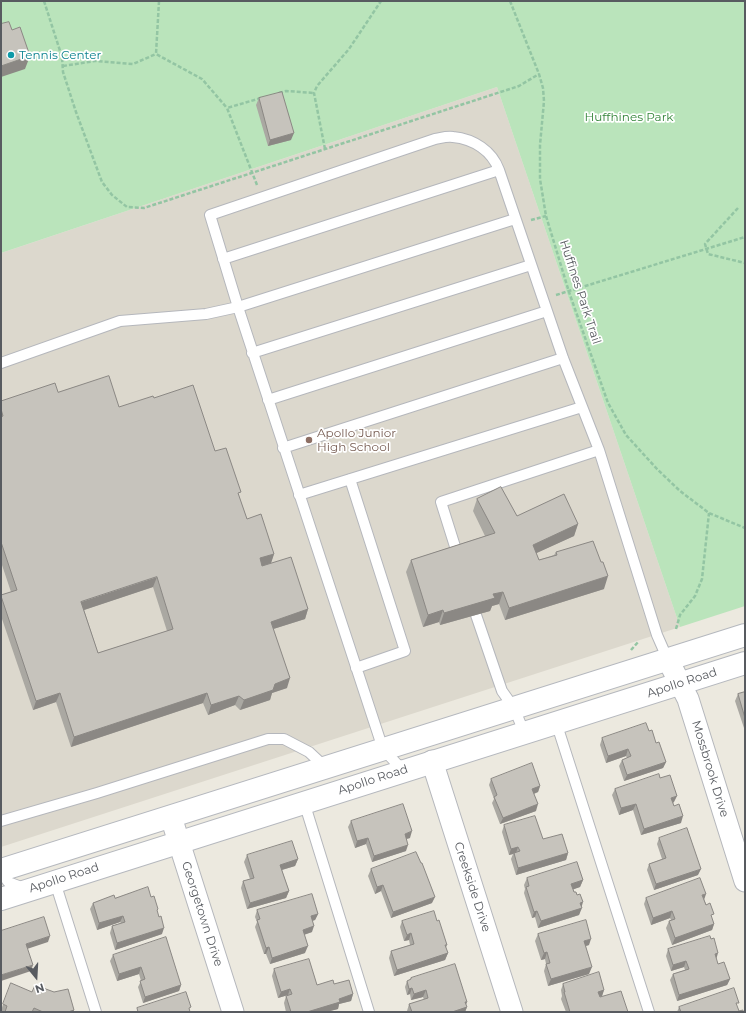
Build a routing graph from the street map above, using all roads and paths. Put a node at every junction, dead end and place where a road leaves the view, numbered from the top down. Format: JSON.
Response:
{"nodes":[{"id":1,"x":44,"y":1,"type":"edge"},
{"id":2,"x":159,"y":1,"type":"edge"},
{"id":3,"x":382,"y":1,"type":"edge"},
{"id":4,"x":510,"y":1,"type":"edge"},
{"id":5,"x":156,"y":54,"type":"junction"},
{"id":6,"x":63,"y":66,"type":"junction"},
{"id":7,"x":538,"y":74,"type":"junction"},
{"id":8,"x":314,"y":93,"type":"junction"},
{"id":9,"x":272,"y":95,"type":"edge"},
{"id":10,"x":264,"y":97,"type":"edge"},
{"id":11,"x":227,"y":108,"type":"junction"},
{"id":12,"x":324,"y":150,"type":"junction"},
{"id":13,"x":499,"y":170,"type":"junction"},
{"id":14,"x":253,"y":173,"type":"junction"},
{"id":15,"x":261,"y":198,"type":"junction"},
{"id":16,"x":738,"y":208,"type":"dead end"},
{"id":17,"x":516,"y":219,"type":"junction"},
{"id":18,"x":745,"y":238,"type":"edge"},
{"id":19,"x":706,"y":249,"type":"junction"},
{"id":20,"x":223,"y":259,"type":"junction"},
{"id":21,"x":745,"y":263,"type":"edge"},
{"id":22,"x":531,"y":265,"type":"junction"},
{"id":23,"x":569,"y":292,"type":"junction"},
{"id":24,"x":542,"y":299,"type":"junction"},
{"id":25,"x":238,"y":307,"type":"junction"},
{"id":26,"x":547,"y":312,"type":"junction"},
{"id":27,"x":252,"y":353,"type":"junction"},
{"id":28,"x":563,"y":358,"type":"junction"},
{"id":29,"x":1,"y":363,"type":"edge"},
{"id":30,"x":268,"y":400,"type":"junction"},
{"id":31,"x":582,"y":406,"type":"junction"},
{"id":32,"x":283,"y":448,"type":"junction"},
{"id":33,"x":599,"y":450,"type":"junction"},
{"id":34,"x":350,"y":479,"type":"junction"},
{"id":35,"x":299,"y":495,"type":"junction"},
{"id":36,"x":709,"y":513,"type":"junction"},
{"id":37,"x":745,"y":528,"type":"edge"},
{"id":38,"x":458,"y":556,"type":"edge"},
{"id":39,"x":476,"y":615,"type":"edge"},
{"id":40,"x":676,"y":629,"type":"dead end"},
{"id":41,"x":745,"y":635,"type":"edge"},
{"id":42,"x":668,"y":660,"type":"junction"},
{"id":43,"x":745,"y":663,"type":"edge"},
{"id":44,"x":356,"y":668,"type":"junction"},
{"id":45,"x":680,"y":684,"type":"junction"},
{"id":46,"x":514,"y":708,"type":"junction"},
{"id":47,"x":556,"y":722,"type":"junction"},
{"id":48,"x":524,"y":732,"type":"junction"},
{"id":49,"x":383,"y":749,"type":"junction"},
{"id":50,"x":432,"y":761,"type":"junction"},
{"id":51,"x":325,"y":767,"type":"junction"},
{"id":52,"x":408,"y":769,"type":"junction"},
{"id":53,"x":304,"y":802,"type":"junction"},
{"id":54,"x":171,"y":817,"type":"junction"},
{"id":55,"x":1,"y":821,"type":"edge"},
{"id":56,"x":179,"y":842,"type":"junction"},
{"id":57,"x":1,"y":871,"type":"edge"},
{"id":58,"x":745,"y":881,"type":"edge"},
{"id":59,"x":55,"y":882,"type":"junction"},
{"id":60,"x":30,"y":889,"type":"junction"},
{"id":61,"x":1,"y":898,"type":"edge"},
{"id":62,"x":96,"y":1012,"type":"edge"},
{"id":63,"x":233,"y":1012,"type":"edge"},
{"id":64,"x":369,"y":1012,"type":"edge"},
{"id":65,"x":512,"y":1012,"type":"edge"},
{"id":66,"x":649,"y":1012,"type":"edge"}],
"edges":[{"from":1,"to":6,"type":"path"},
{"from":2,"to":5,"type":"path"},
{"from":3,"to":8,"type":"path"},
{"from":4,"to":7,"type":"path","name":"Huffines Park Trail"},
{"from":5,"to":6,"type":"path"},
{"from":5,"to":11,"type":"path"},
{"from":6,"to":14,"type":"path"},
{"from":7,"to":12,"type":"path"},
{"from":7,"to":23,"type":"path","name":"Huffines Park Trail"},
{"from":8,"to":9,"type":"path"},
{"from":8,"to":12,"type":"path"},
{"from":10,"to":11,"type":"path"},
{"from":11,"to":14,"type":"path"},
{"from":12,"to":14,"type":"path"},
{"from":13,"to":15,"type":"lane"},
{"from":13,"to":17,"type":"lane"},
{"from":13,"to":20,"type":"lane"},
{"from":14,"to":15,"type":"path"},
{"from":15,"to":20,"type":"lane"},
{"from":16,"to":19,"type":"path"},
{"from":17,"to":22,"type":"lane"},
{"from":17,"to":25,"type":"lane"},
{"from":18,"to":19,"type":"path"},
{"from":19,"to":21,"type":"path"},
{"from":19,"to":23,"type":"path"},
{"from":20,"to":25,"type":"lane"},
{"from":22,"to":24,"type":"lane"},
{"from":22,"to":27,"type":"lane"},
{"from":23,"to":24,"type":"path"},
{"from":23,"to":36,"type":"path","name":"Huffines Park Trail"},
{"from":24,"to":26,"type":"lane"},
{"from":25,"to":27,"type":"lane"},
{"from":25,"to":29,"type":"lane"},
{"from":26,"to":28,"type":"lane"},
{"from":26,"to":30,"type":"lane"},
{"from":27,"to":30,"type":"lane"},
{"from":28,"to":31,"type":"lane"},
{"from":28,"to":32,"type":"lane"},
{"from":30,"to":32,"type":"lane"},
{"from":31,"to":33,"type":"lane"},
{"from":31,"to":34,"type":"lane"},
{"from":32,"to":35,"type":"lane"},
{"from":33,"to":38,"type":"lane"},
{"from":33,"to":42,"type":"lane"},
{"from":34,"to":35,"type":"lane"},
{"from":34,"to":44,"type":"lane"},
{"from":35,"to":44,"type":"lane"},
{"from":36,"to":37,"type":"path","name":"Huffines Park Trail"},
{"from":36,"to":40,"type":"path"},
{"from":39,"to":46,"type":"lane"},
{"from":41,"to":42,"type":"street"},
{"from":42,"to":45,"type":"street","name":"Mossbrook Drive"},
{"from":42,"to":46,"type":"street"},
{"from":43,"to":45,"type":"street","name":"Apollo Road"},
{"from":44,"to":49,"type":"lane"},
{"from":45,"to":47,"type":"street","name":"Apollo Road"},
{"from":45,"to":58,"type":"street","name":"Mossbrook Drive"},
{"from":46,"to":48,"type":"lane"},
{"from":46,"to":49,"type":"street"},
{"from":47,"to":48,"type":"street","name":"Apollo Road"},
{"from":47,"to":66,"type":"lane"},
{"from":48,"to":50,"type":"street","name":"Apollo Road"},
{"from":49,"to":51,"type":"street"},
{"from":49,"to":52,"type":"lane"},
{"from":50,"to":52,"type":"street","name":"Apollo Road"},
{"from":50,"to":65,"type":"street","name":"Creekside Drive"},
{"from":51,"to":54,"type":"street"},
{"from":51,"to":55,"type":"lane"},
{"from":52,"to":53,"type":"street","name":"Apollo Road"},
{"from":53,"to":56,"type":"street","name":"Apollo Road"},
{"from":53,"to":64,"type":"lane"},
{"from":54,"to":56,"type":"street","name":"Georgetown Drive"},
{"from":54,"to":57,"type":"street"},
{"from":56,"to":59,"type":"street","name":"Apollo Road"},
{"from":56,"to":63,"type":"street","name":"Georgetown Drive"},
{"from":57,"to":60,"type":"lane"},
{"from":59,"to":60,"type":"street","name":"Apollo Road"},
{"from":59,"to":62,"type":"lane"},
{"from":60,"to":61,"type":"street","name":"Apollo Road"}]}
